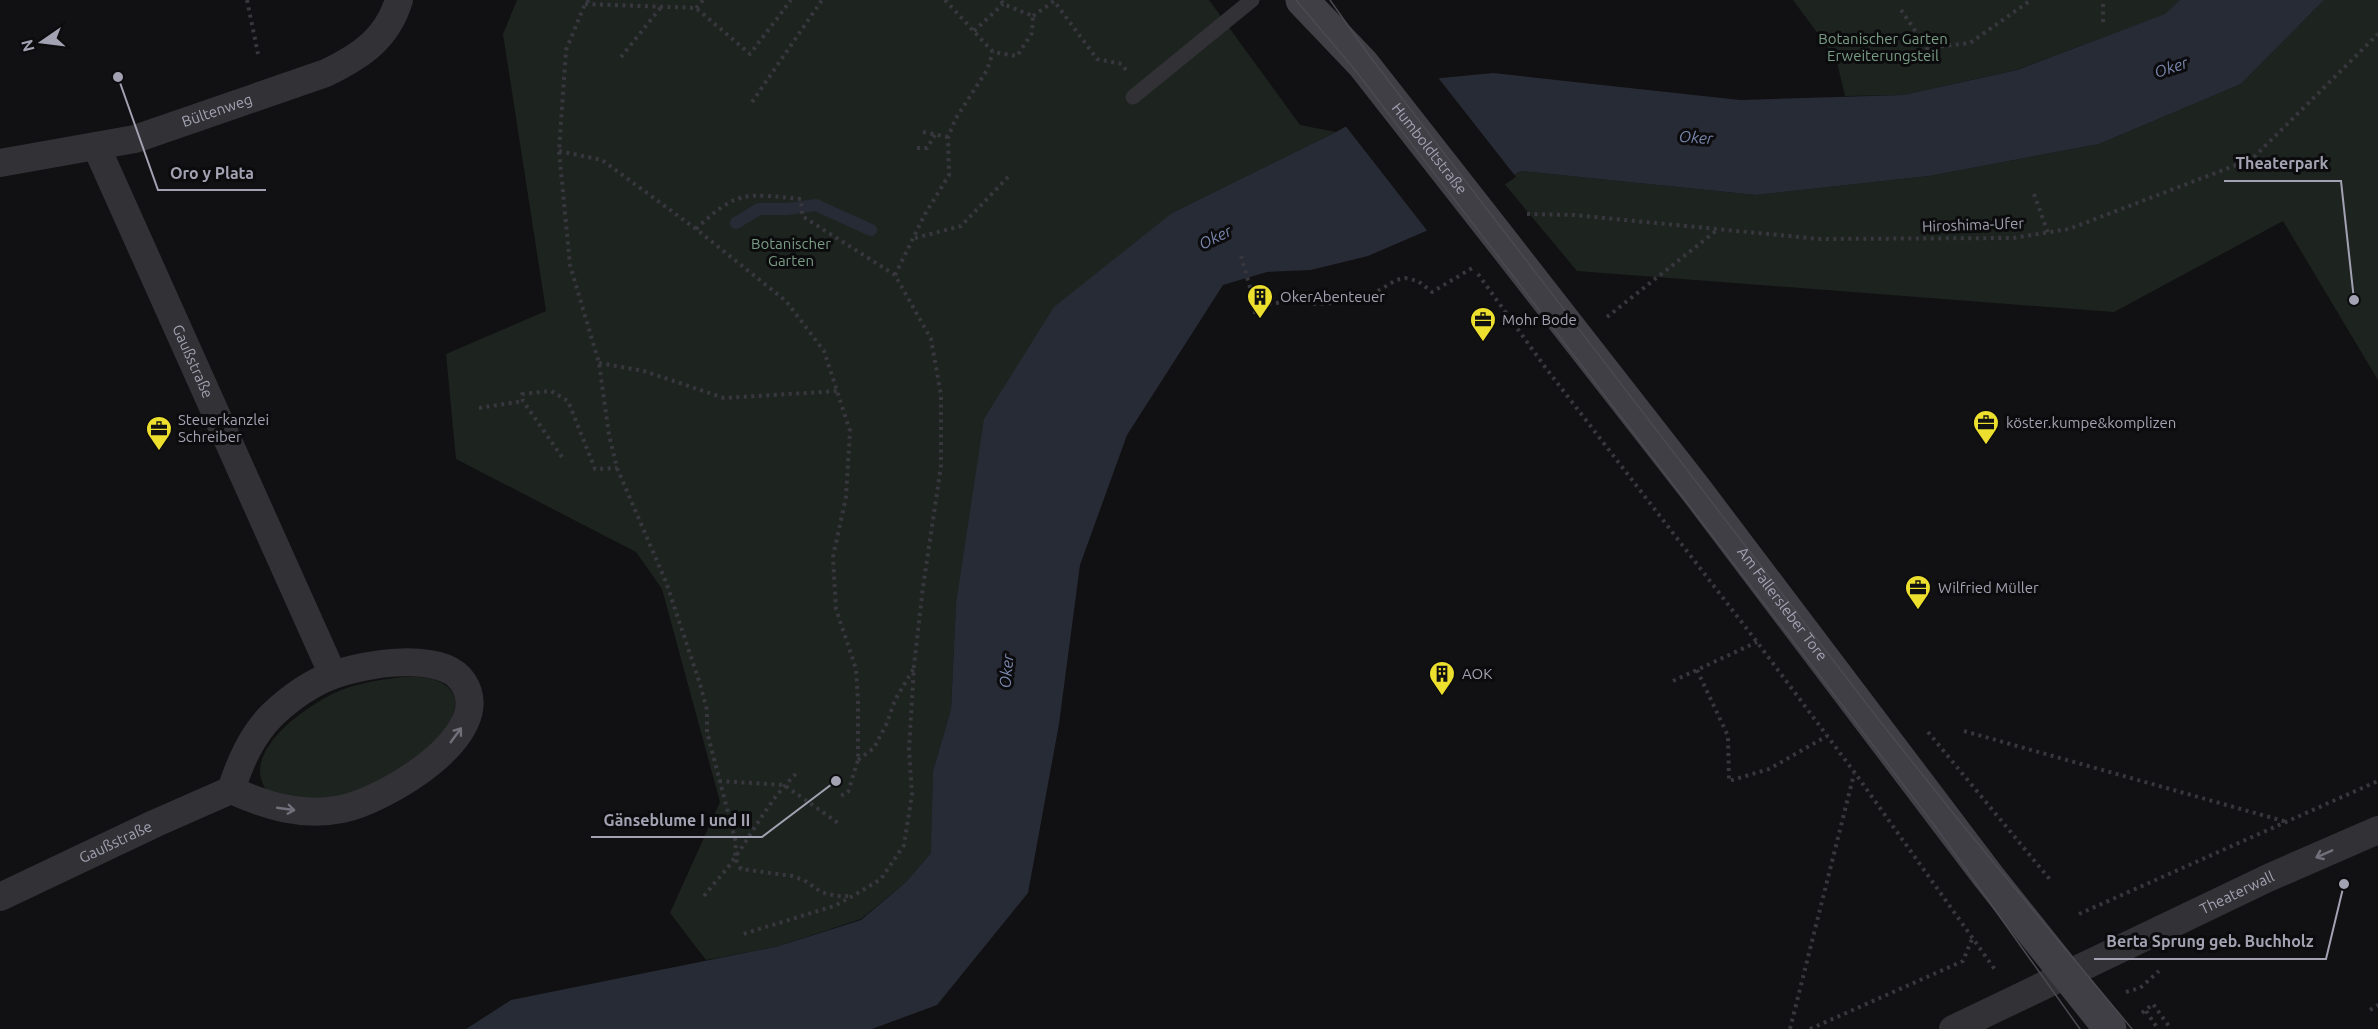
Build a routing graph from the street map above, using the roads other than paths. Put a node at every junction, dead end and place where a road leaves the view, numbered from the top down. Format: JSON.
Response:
{"nodes":[{"id":1,"x":399,"y":0,"type":"edge"},
{"id":2,"x":1252,"y":0,"type":"edge"},
{"id":3,"x":1302,"y":0,"type":"edge"},
{"id":4,"x":1322,"y":0,"type":"edge"},
{"id":5,"x":1363,"y":64,"type":"junction"},
{"id":6,"x":1138,"y":93,"type":"road end"},
{"id":7,"x":96,"y":146,"type":"junction"},
{"id":8,"x":0,"y":163,"type":"edge"},
{"id":9,"x":1497,"y":235,"type":"joint"},
{"id":10,"x":333,"y":675,"type":"junction"},
{"id":11,"x":231,"y":790,"type":"junction"},
{"id":12,"x":2378,"y":830,"type":"edge"},
{"id":13,"x":0,"y":897,"type":"edge"},
{"id":14,"x":2067,"y":975,"type":"junction"},
{"id":15,"x":1953,"y":1029,"type":"edge"},
{"id":16,"x":2110,"y":1029,"type":"edge"}],
"edges":[{"from":1,"to":7,"type":"street","name":"Bültenweg"},
{"from":2,"to":6,"type":"lane"},
{"from":3,"to":5,"type":"main road","name":"Humboldtstraße"},
{"from":4,"to":5,"type":"main road","name":"Humboldtstraße"},
{"from":5,"to":9,"type":"main road","name":"Humboldtstraße"},
{"from":7,"to":8,"type":"street","name":"Bültenweg"},
{"from":7,"to":10,"type":"street","name":"Gaußstraße"},
{"from":9,"to":14,"type":"main road","name":"Am Fallersleber Tore"},
{"from":10,"to":11,"type":"street"},
{"from":11,"to":10,"type":"street","one_way":true},
{"from":11,"to":13,"type":"street","name":"Gaußstraße"},
{"from":12,"to":14,"type":"street","name":"Theaterwall","one_way":true},
{"from":14,"to":15,"type":"street","name":"Theaterwall"},
{"from":14,"to":16,"type":"main road","name":"Am Fallersleber Tore"}]}
